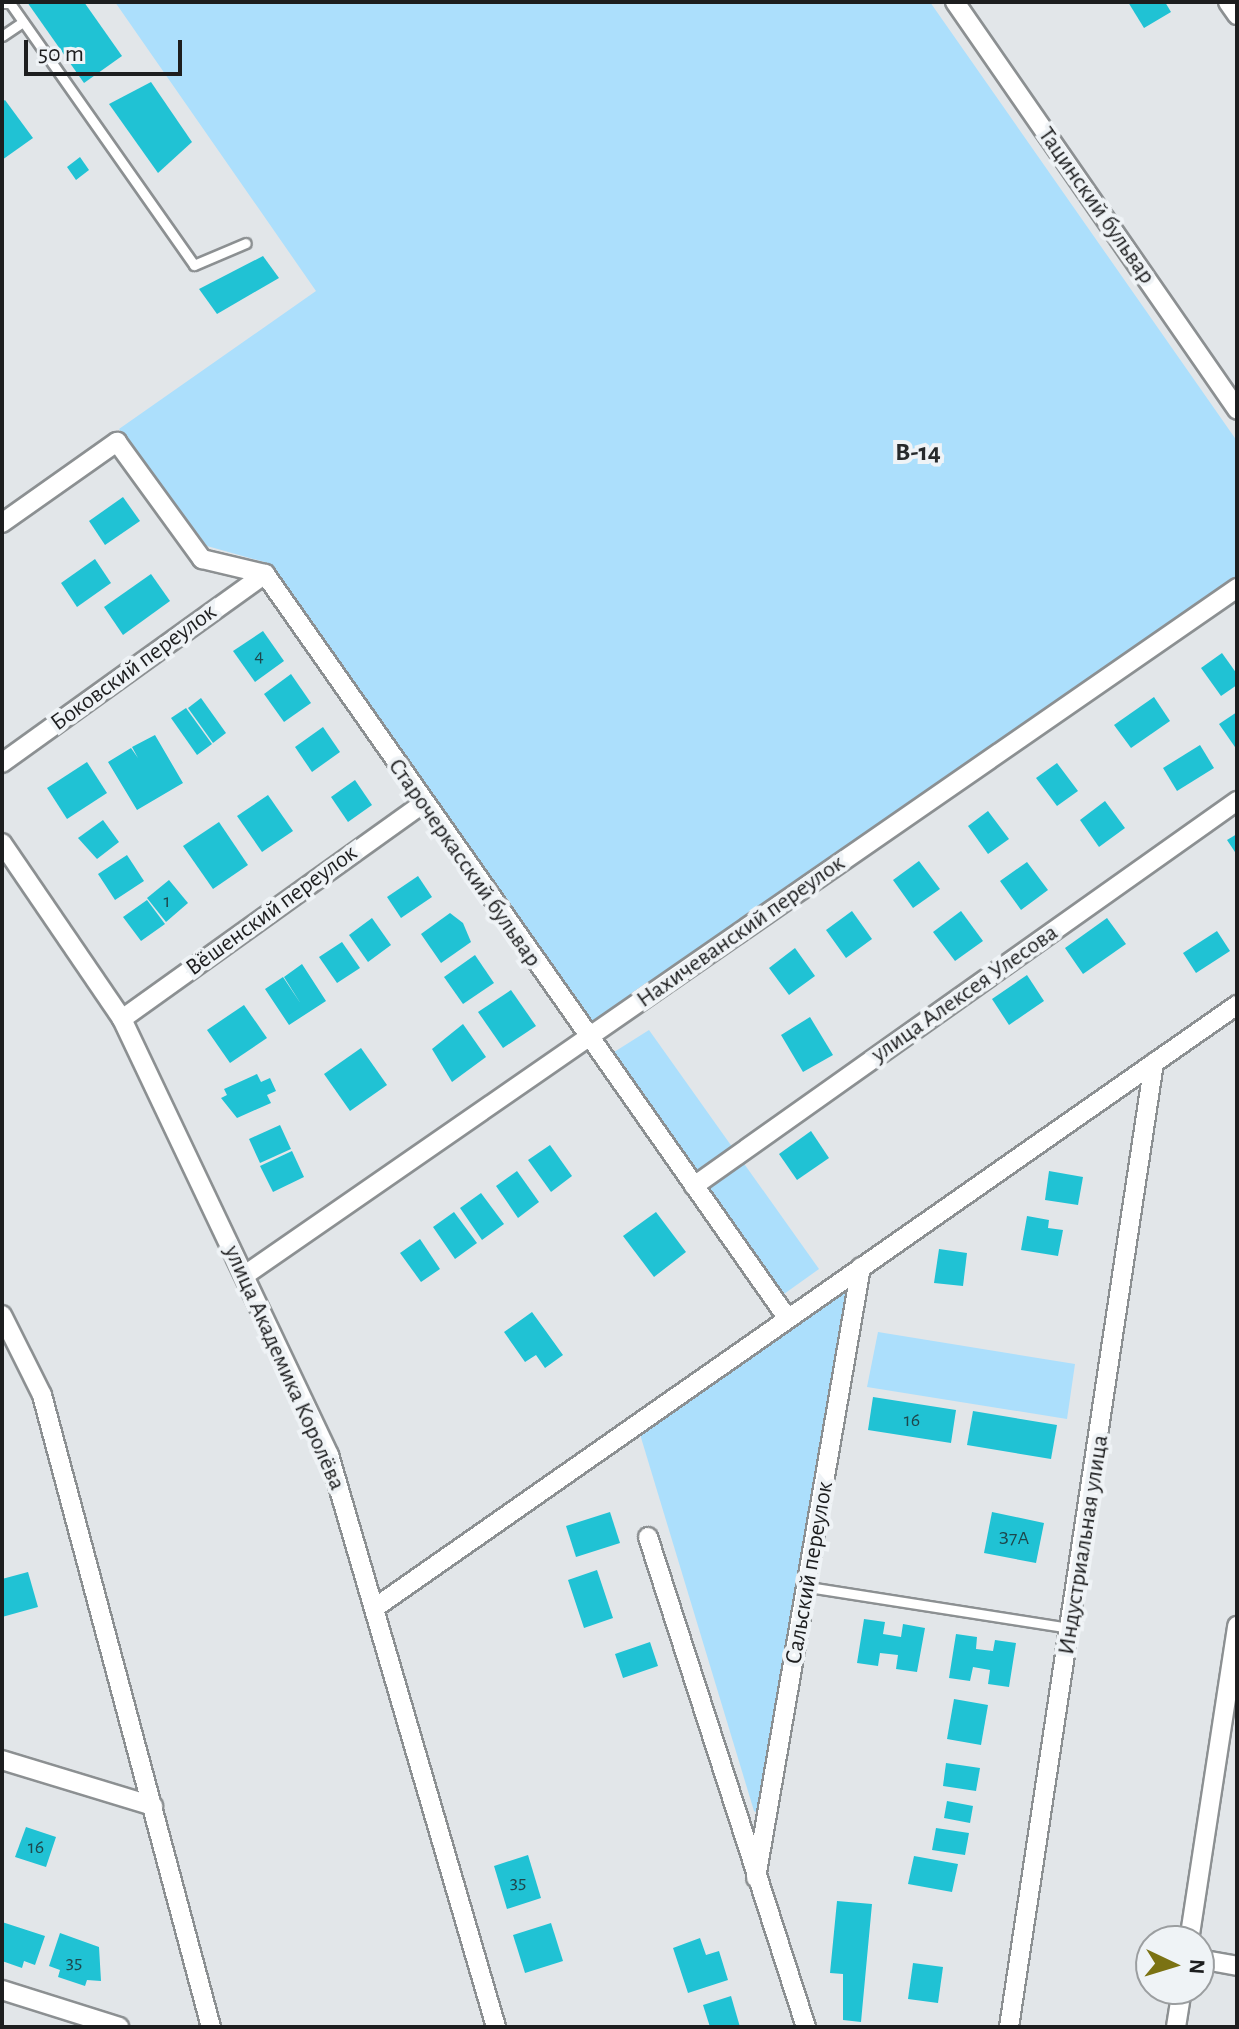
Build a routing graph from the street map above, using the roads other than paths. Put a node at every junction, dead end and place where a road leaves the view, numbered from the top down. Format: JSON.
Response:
{"nodes":[{"id":1,"x":955,"y":2,"type":"edge"},
{"id":2,"x":1228,"y":2,"type":"edge"},
{"id":3,"x":2,"y":3,"type":"edge"},
{"id":4,"x":1237,"y":15,"type":"edge"},
{"id":5,"x":23,"y":22,"type":"junction"},
{"id":6,"x":2,"y":36,"type":"edge"},
{"id":7,"x":246,"y":243,"type":"dead end"},
{"id":8,"x":1237,"y":410,"type":"edge"},
{"id":9,"x":2,"y":523,"type":"edge"},
{"id":10,"x":265,"y":574,"type":"junction"},
{"id":11,"x":1237,"y":588,"type":"edge"},
{"id":12,"x":2,"y":763,"type":"edge"},
{"id":13,"x":1237,"y":801,"type":"edge"},
{"id":14,"x":422,"y":804,"type":"junction"},
{"id":15,"x":2,"y":843,"type":"edge"},
{"id":16,"x":1237,"y":1005,"type":"edge"},
{"id":17,"x":122,"y":1019,"type":"junction"},
{"id":18,"x":588,"y":1038,"type":"junction"},
{"id":19,"x":1154,"y":1063,"type":"junction"},
{"id":20,"x":694,"y":1186,"type":"junction"},
{"id":21,"x":861,"y":1267,"type":"junction"},
{"id":22,"x":245,"y":1275,"type":"junction"},
{"id":23,"x":2,"y":1315,"type":"edge"},
{"id":24,"x":788,"y":1319,"type":"junction"},
{"id":25,"x":648,"y":1537,"type":"dead end"},
{"id":26,"x":808,"y":1587,"type":"junction"},
{"id":27,"x":376,"y":1607,"type":"junction"},
{"id":28,"x":1237,"y":1626,"type":"edge"},
{"id":29,"x":1071,"y":1628,"type":"junction"},
{"id":30,"x":1229,"y":1728,"type":"edge"},
{"id":31,"x":2,"y":1760,"type":"edge"},
{"id":32,"x":153,"y":1806,"type":"junction"},
{"id":33,"x":756,"y":1878,"type":"junction"},
{"id":34,"x":1192,"y":1925,"type":"edge"},
{"id":35,"x":1215,"y":1962,"type":"edge"},
{"id":36,"x":1237,"y":1966,"type":"edge"},
{"id":37,"x":2,"y":1990,"type":"edge"},
{"id":38,"x":1179,"y":2005,"type":"edge"},
{"id":39,"x":119,"y":2027,"type":"edge"},
{"id":40,"x":211,"y":2027,"type":"edge"},
{"id":41,"x":496,"y":2027,"type":"edge"},
{"id":42,"x":806,"y":2027,"type":"edge"},
{"id":43,"x":1009,"y":2027,"type":"edge"},
{"id":44,"x":1176,"y":2027,"type":"edge"}],
"edges":[{"from":1,"to":8,"type":"street","name":"Тацинский бульвар"},
{"from":2,"to":4,"type":"street"},
{"from":3,"to":5,"type":"lane"},
{"from":5,"to":6,"type":"lane"},
{"from":5,"to":7,"type":"lane"},
{"from":9,"to":10,"type":"street"},
{"from":10,"to":12,"type":"street","name":"Боковский переулок"},
{"from":10,"to":14,"type":"street","name":"Старочеркасский бульвар"},
{"from":11,"to":18,"type":"street","name":"Нахичеванский переулок"},
{"from":13,"to":20,"type":"street","name":"улица Алексея Улесова"},
{"from":14,"to":17,"type":"street","name":"Вёшенский переулок"},
{"from":14,"to":18,"type":"street","name":"Старочеркасский бульвар"},
{"from":15,"to":17,"type":"street","name":"улица Академика Королёва"},
{"from":16,"to":19,"type":"street"},
{"from":17,"to":22,"type":"street","name":"улица Академика Королёва"},
{"from":18,"to":20,"type":"street","name":"Старочеркасский бульвар"},
{"from":18,"to":22,"type":"street","name":"Нахичеванский переулок"},
{"from":19,"to":21,"type":"street"},
{"from":19,"to":29,"type":"street","name":"Индустриальная улица"},
{"from":20,"to":24,"type":"street","name":"Старочеркасский бульвар"},
{"from":21,"to":24,"type":"street"},
{"from":21,"to":26,"type":"street","name":"Сальский переулок"},
{"from":22,"to":27,"type":"street","name":"улица Академика Королёва"},
{"from":23,"to":32,"type":"street"},
{"from":24,"to":27,"type":"street"},
{"from":25,"to":33,"type":"street","name":"Сальский переулок"},
{"from":26,"to":29,"type":"lane"},
{"from":26,"to":33,"type":"street","name":"Сальский переулок"},
{"from":27,"to":41,"type":"street","name":"улица Академика Королёва"},
{"from":28,"to":30,"type":"street"},
{"from":29,"to":43,"type":"street","name":"Индустриальная улица"},
{"from":30,"to":34,"type":"street"},
{"from":31,"to":32,"type":"street"},
{"from":32,"to":40,"type":"street"},
{"from":33,"to":42,"type":"street","name":"Сальский переулок"},
{"from":35,"to":36,"type":"street"},
{"from":37,"to":39,"type":"street"},
{"from":38,"to":44,"type":"street"}]}
